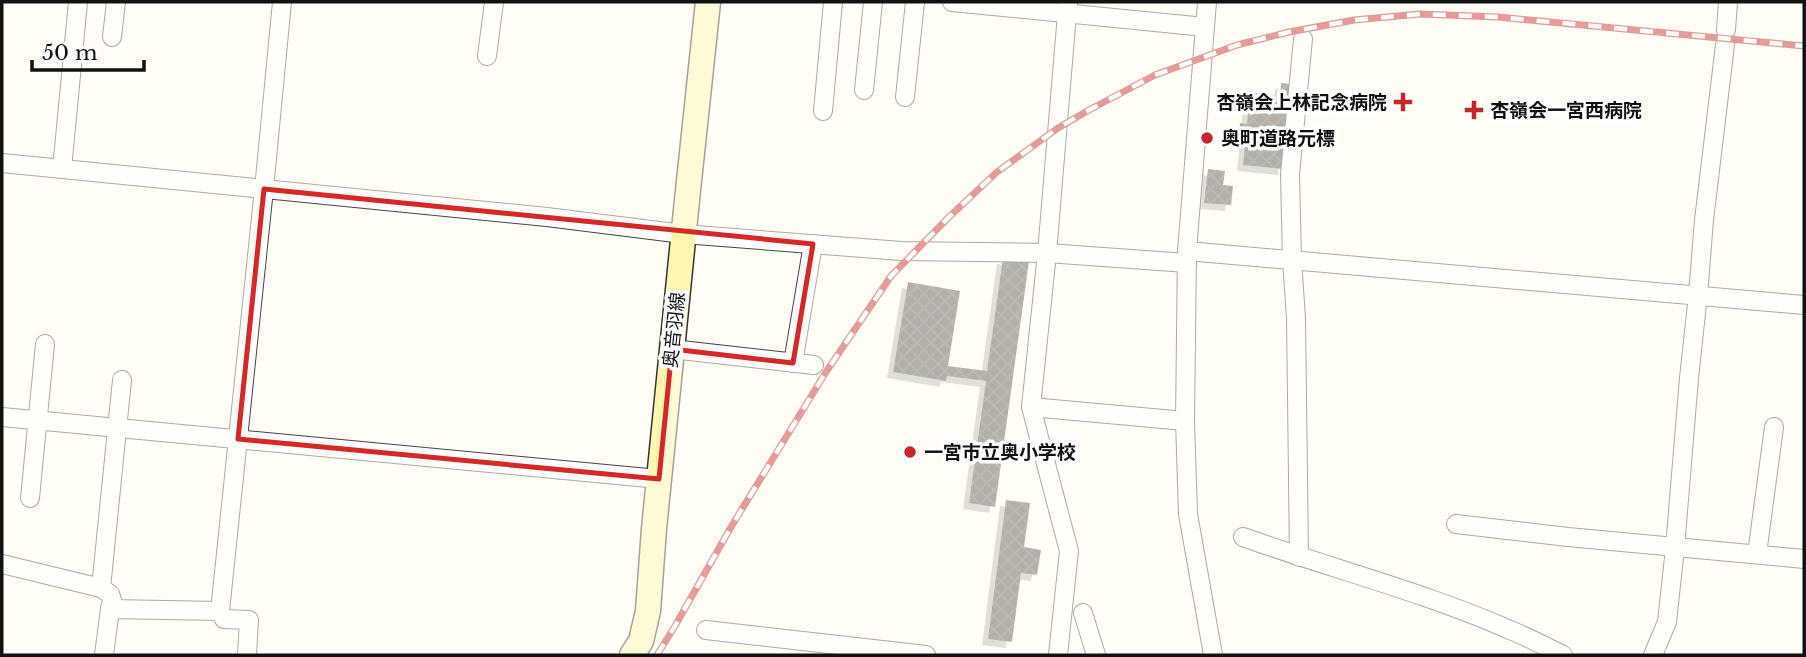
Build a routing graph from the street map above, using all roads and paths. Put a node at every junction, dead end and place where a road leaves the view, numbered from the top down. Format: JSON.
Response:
{"nodes":[{"id":1,"x":78,"y":2,"type":"edge"},
{"id":2,"x":116,"y":2,"type":"edge"},
{"id":3,"x":282,"y":2,"type":"edge"},
{"id":4,"x":494,"y":2,"type":"edge"},
{"id":5,"x":708,"y":2,"type":"edge"},
{"id":6,"x":833,"y":2,"type":"edge"},
{"id":7,"x":873,"y":2,"type":"edge"},
{"id":8,"x":915,"y":2,"type":"edge"},
{"id":9,"x":954,"y":2,"type":"edge"},
{"id":10,"x":1207,"y":2,"type":"edge"},
{"id":11,"x":1728,"y":2,"type":"edge"},
{"id":12,"x":1068,"y":7,"type":"edge"},
{"id":13,"x":1205,"y":27,"type":"junction"},
{"id":14,"x":112,"y":37,"type":"dead end"},
{"id":15,"x":1303,"y":40,"type":"dead end"},
{"id":16,"x":487,"y":57,"type":"dead end"},
{"id":17,"x":864,"y":90,"type":"dead end"},
{"id":18,"x":905,"y":97,"type":"dead end"},
{"id":19,"x":823,"y":111,"type":"dead end"},
{"id":20,"x":2,"y":163,"type":"edge"},
{"id":21,"x":62,"y":169,"type":"junction"},
{"id":22,"x":264,"y":189,"type":"junction"},
{"id":23,"x":683,"y":234,"type":"junction"},
{"id":24,"x":813,"y":244,"type":"junction"},
{"id":25,"x":1048,"y":253,"type":"junction"},
{"id":26,"x":1187,"y":257,"type":"junction"},
{"id":27,"x":1292,"y":260,"type":"junction"},
{"id":28,"x":1698,"y":295,"type":"junction"},
{"id":29,"x":1804,"y":305,"type":"edge"},
{"id":30,"x":45,"y":344,"type":"dead end"},
{"id":31,"x":672,"y":349,"type":"junction"},
{"id":32,"x":793,"y":363,"type":"junction"},
{"id":33,"x":814,"y":365,"type":"dead end"},
{"id":34,"x":122,"y":380,"type":"dead end"},
{"id":35,"x":1031,"y":407,"type":"junction"},
{"id":36,"x":2,"y":417,"type":"edge"},
{"id":37,"x":37,"y":420,"type":"junction"},
{"id":38,"x":1185,"y":421,"type":"junction"},
{"id":39,"x":1774,"y":427,"type":"dead end"},
{"id":40,"x":119,"y":428,"type":"junction"},
{"id":41,"x":238,"y":439,"type":"junction"},
{"id":42,"x":659,"y":479,"type":"junction"},
{"id":43,"x":30,"y":498,"type":"dead end"},
{"id":44,"x":1456,"y":524,"type":"dead end"},
{"id":45,"x":1243,"y":537,"type":"dead end"},
{"id":46,"x":1675,"y":548,"type":"junction"},
{"id":47,"x":1757,"y":554,"type":"junction"},
{"id":48,"x":1299,"y":557,"type":"junction"},
{"id":49,"x":1804,"y":559,"type":"edge"},
{"id":50,"x":2,"y":564,"type":"edge"},
{"id":51,"x":102,"y":588,"type":"junction"},
{"id":52,"x":110,"y":609,"type":"junction"},
{"id":53,"x":220,"y":611,"type":"junction"},
{"id":54,"x":1083,"y":613,"type":"dead end"},
{"id":55,"x":706,"y":630,"type":"dead end"},
{"id":56,"x":104,"y":655,"type":"edge"},
{"id":57,"x":247,"y":655,"type":"edge"},
{"id":58,"x":632,"y":655,"type":"edge"},
{"id":59,"x":926,"y":655,"type":"edge"},
{"id":60,"x":1058,"y":655,"type":"edge"},
{"id":61,"x":1096,"y":655,"type":"edge"},
{"id":62,"x":1213,"y":655,"type":"edge"},
{"id":63,"x":1563,"y":655,"type":"edge"},
{"id":64,"x":1653,"y":655,"type":"edge"}],
"edges":[{"from":1,"to":21,"type":"street"},
{"from":2,"to":14,"type":"street"},
{"from":3,"to":22,"type":"street"},
{"from":4,"to":16,"type":"street"},
{"from":5,"to":23,"type":"main road","name":"奥音羽線"},
{"from":6,"to":19,"type":"street"},
{"from":7,"to":17,"type":"street"},
{"from":8,"to":18,"type":"street"},
{"from":9,"to":12,"type":"street"},
{"from":10,"to":13,"type":"street"},
{"from":11,"to":28,"type":"street"},
{"from":12,"to":13,"type":"street"},
{"from":12,"to":25,"type":"street"},
{"from":13,"to":26,"type":"street"},
{"from":15,"to":27,"type":"street"},
{"from":20,"to":21,"type":"street"},
{"from":21,"to":22,"type":"street"},
{"from":22,"to":23,"type":"street"},
{"from":22,"to":41,"type":"street"},
{"from":23,"to":24,"type":"street"},
{"from":23,"to":31,"type":"main road","name":"奥音羽線"},
{"from":24,"to":25,"type":"street"},
{"from":24,"to":32,"type":"street"},
{"from":25,"to":26,"type":"street"},
{"from":25,"to":35,"type":"street"},
{"from":26,"to":27,"type":"street"},
{"from":26,"to":38,"type":"street"},
{"from":27,"to":28,"type":"street"},
{"from":27,"to":48,"type":"street"},
{"from":28,"to":29,"type":"street"},
{"from":28,"to":46,"type":"street"},
{"from":30,"to":37,"type":"street"},
{"from":31,"to":32,"type":"street"},
{"from":31,"to":42,"type":"main road","name":"奥音羽線"},
{"from":32,"to":33,"type":"street"},
{"from":34,"to":40,"type":"street"},
{"from":35,"to":38,"type":"street"},
{"from":35,"to":60,"type":"street"},
{"from":36,"to":37,"type":"street"},
{"from":37,"to":40,"type":"street"},
{"from":37,"to":43,"type":"street"},
{"from":38,"to":62,"type":"street"},
{"from":39,"to":47,"type":"street"},
{"from":40,"to":41,"type":"street"},
{"from":40,"to":51,"type":"street"},
{"from":41,"to":42,"type":"street"},
{"from":41,"to":53,"type":"street"},
{"from":42,"to":58,"type":"main road","name":"奥音羽線"},
{"from":44,"to":46,"type":"street"},
{"from":45,"to":48,"type":"street"},
{"from":46,"to":47,"type":"street"},
{"from":46,"to":64,"type":"street"},
{"from":47,"to":49,"type":"street"},
{"from":48,"to":63,"type":"street"},
{"from":50,"to":51,"type":"street"},
{"from":51,"to":52,"type":"street"},
{"from":52,"to":53,"type":"street"},
{"from":52,"to":56,"type":"street"},
{"from":53,"to":57,"type":"street"},
{"from":54,"to":61,"type":"street"},
{"from":55,"to":59,"type":"street"}]}
